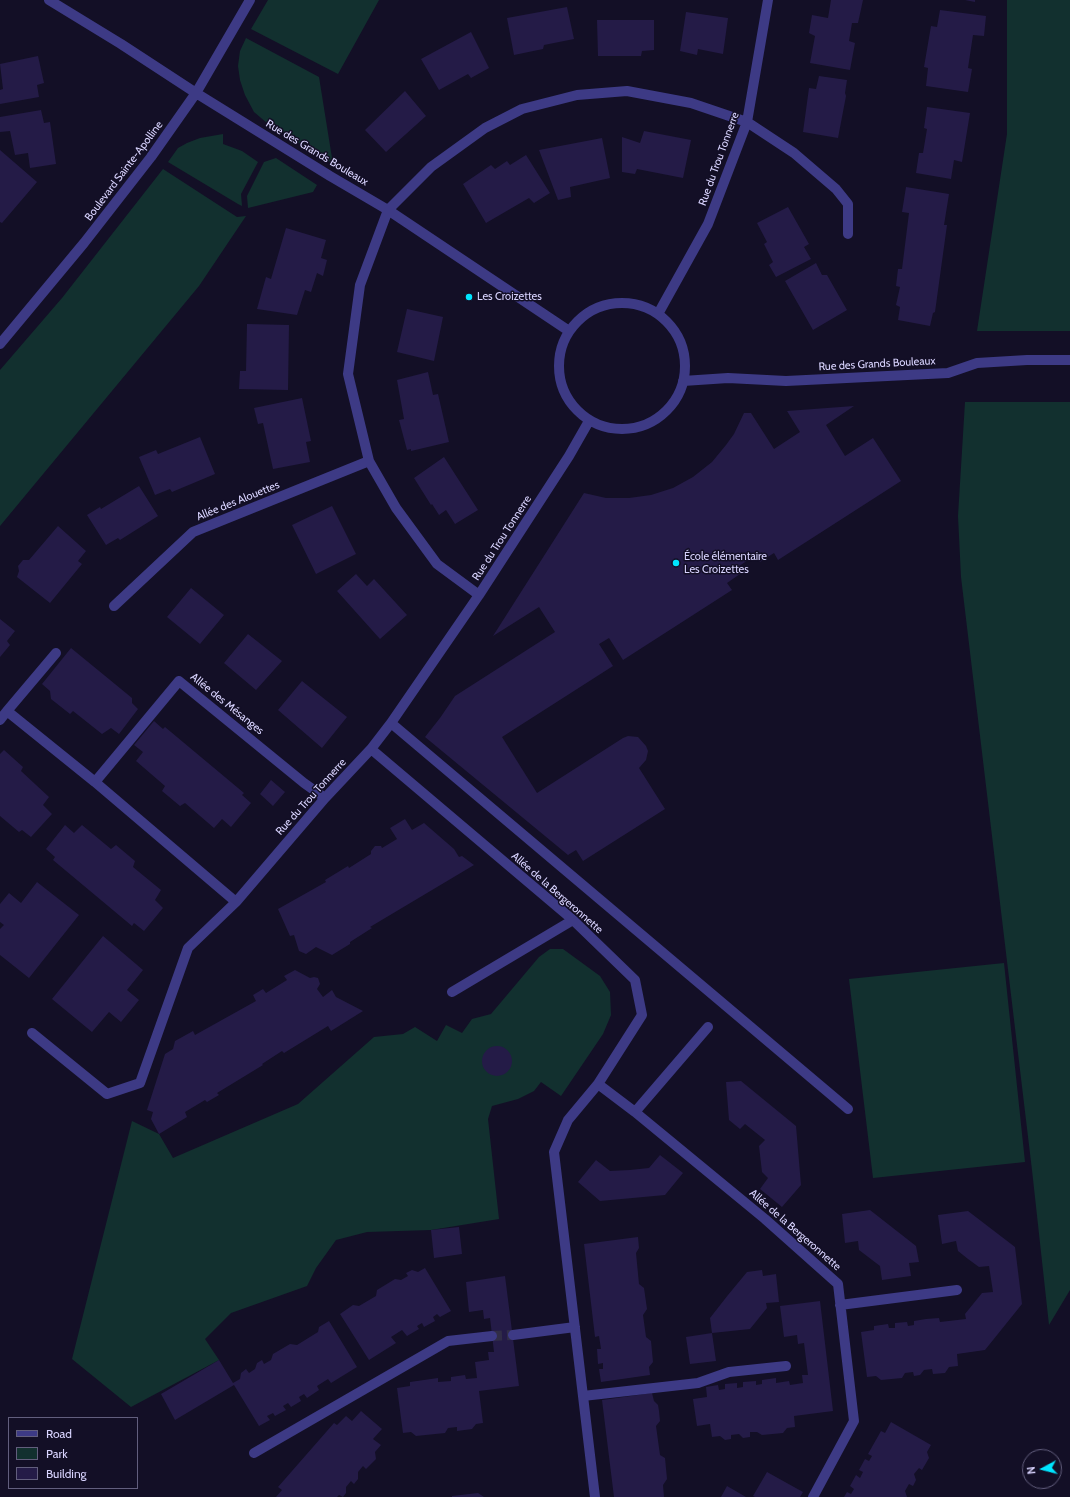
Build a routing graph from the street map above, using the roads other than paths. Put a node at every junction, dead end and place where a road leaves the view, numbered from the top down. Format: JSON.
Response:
{"nodes":[{"id":1,"x":49,"y":0,"type":"edge"},
{"id":2,"x":250,"y":0,"type":"edge"},
{"id":3,"x":768,"y":0,"type":"edge"},
{"id":4,"x":196,"y":93,"type":"junction"},
{"id":5,"x":747,"y":122,"type":"junction"},
{"id":6,"x":388,"y":210,"type":"junction"},
{"id":7,"x":848,"y":234,"type":"dead end"},
{"id":8,"x":658,"y":314,"type":"junction"},
{"id":9,"x":569,"y":331,"type":"junction"},
{"id":10,"x":0,"y":344,"type":"edge"},
{"id":11,"x":1070,"y":360,"type":"edge"},
{"id":12,"x":684,"y":381,"type":"junction"},
{"id":13,"x":589,"y":421,"type":"junction"},
{"id":14,"x":369,"y":461,"type":"junction"},
{"id":15,"x":479,"y":595,"type":"junction"},
{"id":16,"x":114,"y":606,"type":"dead end"},
{"id":17,"x":56,"y":653,"type":"dead end"},
{"id":18,"x":7,"y":711,"type":"junction"},
{"id":19,"x":0,"y":720,"type":"edge"},
{"id":20,"x":391,"y":723,"type":"junction"},
{"id":21,"x":371,"y":750,"type":"junction"},
{"id":22,"x":95,"y":782,"type":"junction"},
{"id":23,"x":325,"y":798,"type":"junction"},
{"id":24,"x":236,"y":902,"type":"junction"},
{"id":25,"x":573,"y":920,"type":"junction"},
{"id":26,"x":452,"y":992,"type":"dead end"},
{"id":27,"x":708,"y":1027,"type":"dead end"},
{"id":28,"x":32,"y":1033,"type":"dead end"},
{"id":29,"x":598,"y":1084,"type":"junction"},
{"id":30,"x":848,"y":1109,"type":"dead end"},
{"id":31,"x":635,"y":1112,"type":"junction"},
{"id":32,"x":957,"y":1290,"type":"dead end"},
{"id":33,"x":840,"y":1305,"type":"junction"},
{"id":34,"x":575,"y":1327,"type":"junction"},
{"id":35,"x":513,"y":1335,"type":"tunnel mouth"},
{"id":36,"x":492,"y":1336,"type":"tunnel mouth"},
{"id":37,"x":786,"y":1366,"type":"dead end"},
{"id":38,"x":583,"y":1396,"type":"junction"},
{"id":39,"x":254,"y":1452,"type":"dead end"},
{"id":40,"x":595,"y":1497,"type":"edge"},
{"id":41,"x":813,"y":1497,"type":"edge"}],
"edges":[{"from":1,"to":4,"type":"street","name":"Rue des Grands Bouleaux"},
{"from":2,"to":4,"type":"street","name":"Boulevard Sainte-Apolline"},
{"from":3,"to":5,"type":"street","name":"Rue du Trou Tonnerre"},
{"from":4,"to":6,"type":"street","name":"Rue des Grands Bouleaux"},
{"from":4,"to":10,"type":"street","name":"Boulevard Sainte-Apolline"},
{"from":5,"to":6,"type":"street"},
{"from":5,"to":7,"type":"street"},
{"from":5,"to":8,"type":"street","name":"Rue du Trou Tonnerre"},
{"from":6,"to":9,"type":"street","name":"Rue des Grands Bouleaux"},
{"from":6,"to":14,"type":"street"},
{"from":8,"to":9,"type":"street"},
{"from":8,"to":12,"type":"street"},
{"from":9,"to":13,"type":"street"},
{"from":11,"to":12,"type":"street","name":"Rue des Grands Bouleaux"},
{"from":12,"to":13,"type":"street"},
{"from":13,"to":15,"type":"street","name":"Rue du Trou Tonnerre"},
{"from":14,"to":15,"type":"street"},
{"from":14,"to":16,"type":"street","name":"Allée des Alouettes"},
{"from":15,"to":20,"type":"street","name":"Rue du Trou Tonnerre"},
{"from":17,"to":18,"type":"street"},
{"from":18,"to":19,"type":"street"},
{"from":18,"to":22,"type":"street"},
{"from":20,"to":21,"type":"street","name":"Rue du Trou Tonnerre"},
{"from":20,"to":30,"type":"street"},
{"from":21,"to":23,"type":"street","name":"Rue du Trou Tonnerre"},
{"from":21,"to":25,"type":"street","name":"Allée de la Bergeronnette"},
{"from":22,"to":23,"type":"street","name":"Allée des Mésanges"},
{"from":22,"to":24,"type":"street"},
{"from":23,"to":24,"type":"street","name":"Rue du Trou Tonnerre"},
{"from":24,"to":28,"type":"street","name":"Rue du Trou Tonnerre"},
{"from":25,"to":26,"type":"street"},
{"from":25,"to":29,"type":"street","name":"Allée de la Bergeronnette"},
{"from":27,"to":31,"type":"street"},
{"from":29,"to":31,"type":"street","name":"Allée de la Bergeronnette"},
{"from":29,"to":34,"type":"street","name":"Allée de la Bergeronnette"},
{"from":31,"to":33,"type":"street","name":"Allée de la Bergeronnette"},
{"from":32,"to":33,"type":"street"},
{"from":33,"to":41,"type":"street","name":"Allée de la Bergeronnette"},
{"from":34,"to":35,"type":"street"},
{"from":34,"to":38,"type":"street","name":"Allée de la Bergeronnette"},
{"from":36,"to":39,"type":"street"},
{"from":37,"to":38,"type":"street"},
{"from":38,"to":40,"type":"street","name":"Allée de la Bergeronnette"}]}
